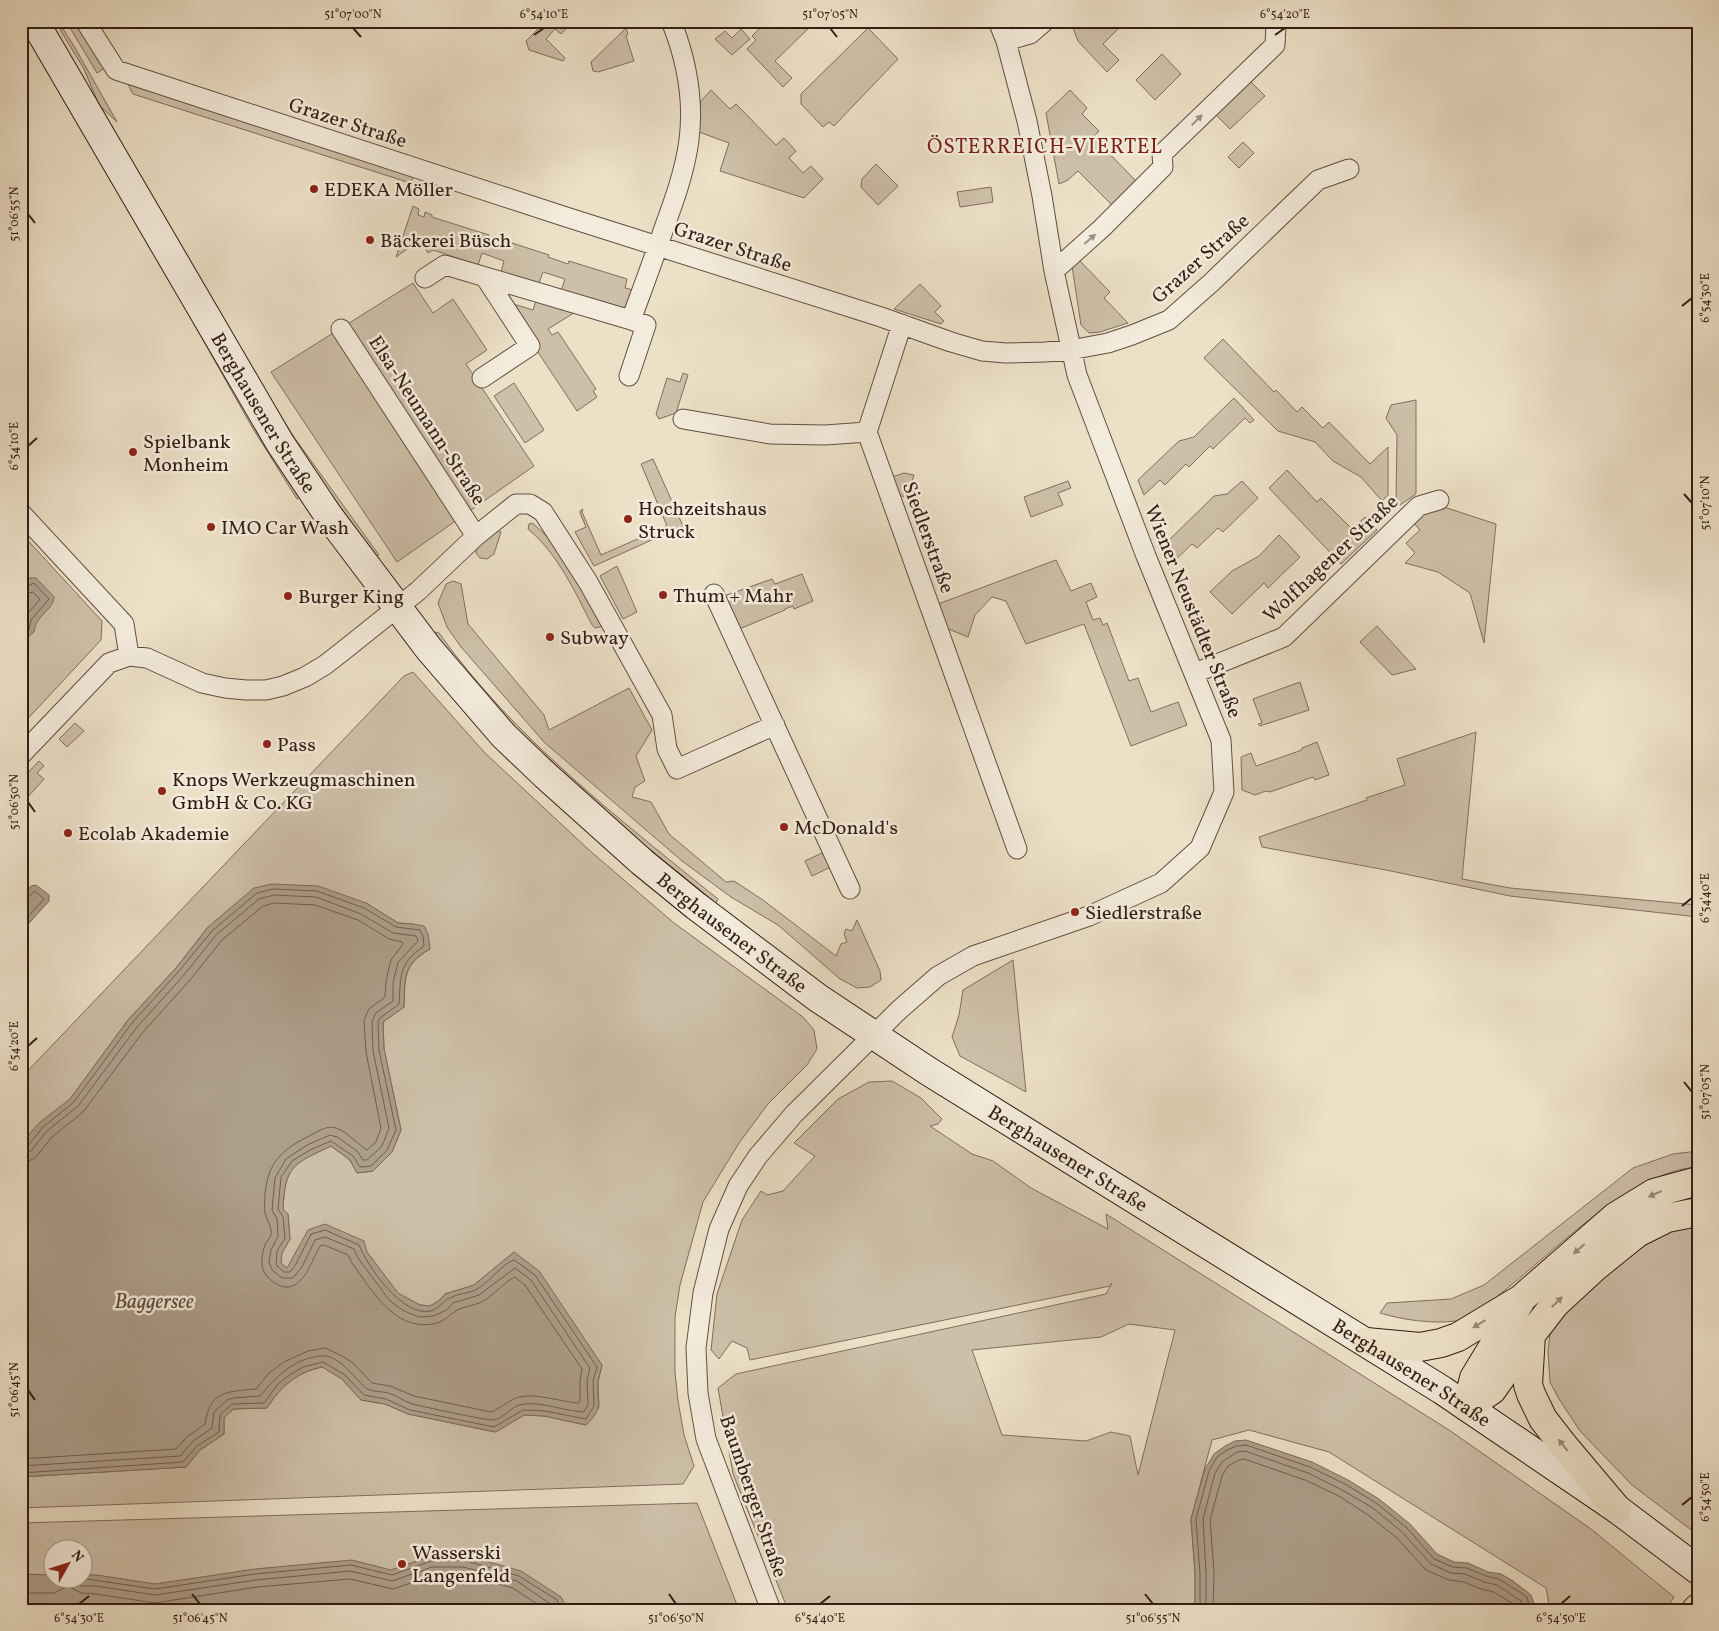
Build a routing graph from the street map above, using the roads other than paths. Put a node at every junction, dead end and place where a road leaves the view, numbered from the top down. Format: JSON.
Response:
{"nodes":[{"id":1,"x":34,"y":21,"type":"edge"},
{"id":2,"x":86,"y":21,"type":"edge"},
{"id":3,"x":670,"y":21,"type":"edge"},
{"id":4,"x":998,"y":21,"type":"edge"},
{"id":5,"x":1045,"y":21,"type":"edge"},
{"id":6,"x":1273,"y":21,"type":"edge"},
{"id":7,"x":1006,"y":41,"type":"junction"},
{"id":8,"x":1349,"y":169,"type":"dead end"},
{"id":9,"x":658,"y":246,"type":"junction"},
{"id":10,"x":1054,"y":271,"type":"junction"},
{"id":11,"x":485,"y":277,"type":"junction"},
{"id":12,"x":425,"y":278,"type":"dead end"},
{"id":13,"x":632,"y":320,"type":"junction"},
{"id":14,"x":902,"y":324,"type":"junction"},
{"id":15,"x":342,"y":328,"type":"dead end"},
{"id":16,"x":1070,"y":350,"type":"junction"},
{"id":17,"x":629,"y":376,"type":"dead end"},
{"id":18,"x":482,"y":378,"type":"dead end"},
{"id":19,"x":683,"y":419,"type":"dead end"},
{"id":20,"x":867,"y":432,"type":"junction"},
{"id":21,"x":1440,"y":500,"type":"dead end"},
{"id":22,"x":21,"y":513,"type":"edge"},
{"id":23,"x":476,"y":536,"type":"junction"},
{"id":24,"x":714,"y":594,"type":"dead end"},
{"id":25,"x":397,"y":608,"type":"junction"},
{"id":26,"x":129,"y":656,"type":"junction"},
{"id":27,"x":1195,"y":672,"type":"junction"},
{"id":28,"x":774,"y":725,"type":"junction"},
{"id":29,"x":21,"y":755,"type":"edge"},
{"id":30,"x":1017,"y":849,"type":"dead end"},
{"id":31,"x":850,"y":889,"type":"dead end"},
{"id":32,"x":873,"y":1035,"type":"junction"},
{"id":33,"x":1698,"y":1181,"type":"edge"},
{"id":34,"x":1698,"y":1212,"type":"edge"},
{"id":35,"x":1521,"y":1299,"type":"junction"},
{"id":36,"x":1531,"y":1335,"type":"junction"},
{"id":37,"x":1366,"y":1342,"type":"junction"},
{"id":38,"x":1468,"y":1407,"type":"junction"},
{"id":39,"x":1617,"y":1509,"type":"junction"},
{"id":40,"x":1698,"y":1570,"type":"edge"},
{"id":41,"x":771,"y":1610,"type":"edge"}],
"edges":[{"from":1,"to":25,"type":"street","name":"Berghausener Straße"},
{"from":2,"to":9,"type":"street","name":"Grazer Straße"},
{"from":3,"to":9,"type":"street"},
{"from":4,"to":7,"type":"street","name":"Wiener Neustädter Straße"},
{"from":5,"to":7,"type":"street"},
{"from":10,"to":6,"type":"street","one_way":true},
{"from":7,"to":10,"type":"street","name":"Wiener Neustädter Straße"},
{"from":8,"to":16,"type":"street","name":"Grazer Straße"},
{"from":9,"to":13,"type":"street"},
{"from":9,"to":14,"type":"street","name":"Grazer Straße"},
{"from":10,"to":16,"type":"street","name":"Wiener Neustädter Straße"},
{"from":11,"to":12,"type":"street"},
{"from":11,"to":13,"type":"street"},
{"from":11,"to":18,"type":"street"},
{"from":13,"to":17,"type":"street"},
{"from":14,"to":16,"type":"street","name":"Grazer Straße"},
{"from":14,"to":20,"type":"street"},
{"from":15,"to":23,"type":"street","name":"Elsa-Neumann-Straße"},
{"from":16,"to":27,"type":"street","name":"Wiener Neustädter Straße"},
{"from":19,"to":20,"type":"street"},
{"from":20,"to":30,"type":"street","name":"Siedlerstraße"},
{"from":21,"to":27,"type":"street","name":"Wolfhagener Straße"},
{"from":22,"to":26,"type":"street"},
{"from":23,"to":25,"type":"street"},
{"from":23,"to":28,"type":"street"},
{"from":24,"to":28,"type":"street"},
{"from":25,"to":26,"type":"street"},
{"from":25,"to":32,"type":"street","name":"Berghausener Straße"},
{"from":26,"to":29,"type":"street"},
{"from":27,"to":32,"type":"street","name":"Wiener Neustädter Straße"},
{"from":28,"to":31,"type":"street"},
{"from":32,"to":37,"type":"street","name":"Berghausener Straße"},
{"from":32,"to":41,"type":"street","name":"Baumberger Straße"},
{"from":33,"to":35,"type":"highway","one_way":true},
{"from":36,"to":34,"type":"highway","one_way":true},
{"from":35,"to":37,"type":"highway","one_way":true},
{"from":35,"to":38,"type":"highway"},
{"from":36,"to":38,"type":"highway"},
{"from":39,"to":36,"type":"highway","one_way":true},
{"from":37,"to":38,"type":"street","name":"Berghausener Straße"},
{"from":38,"to":39,"type":"street","name":"Berghausener Straße"},
{"from":39,"to":40,"type":"street","name":"Berghausener Straße"}]}
